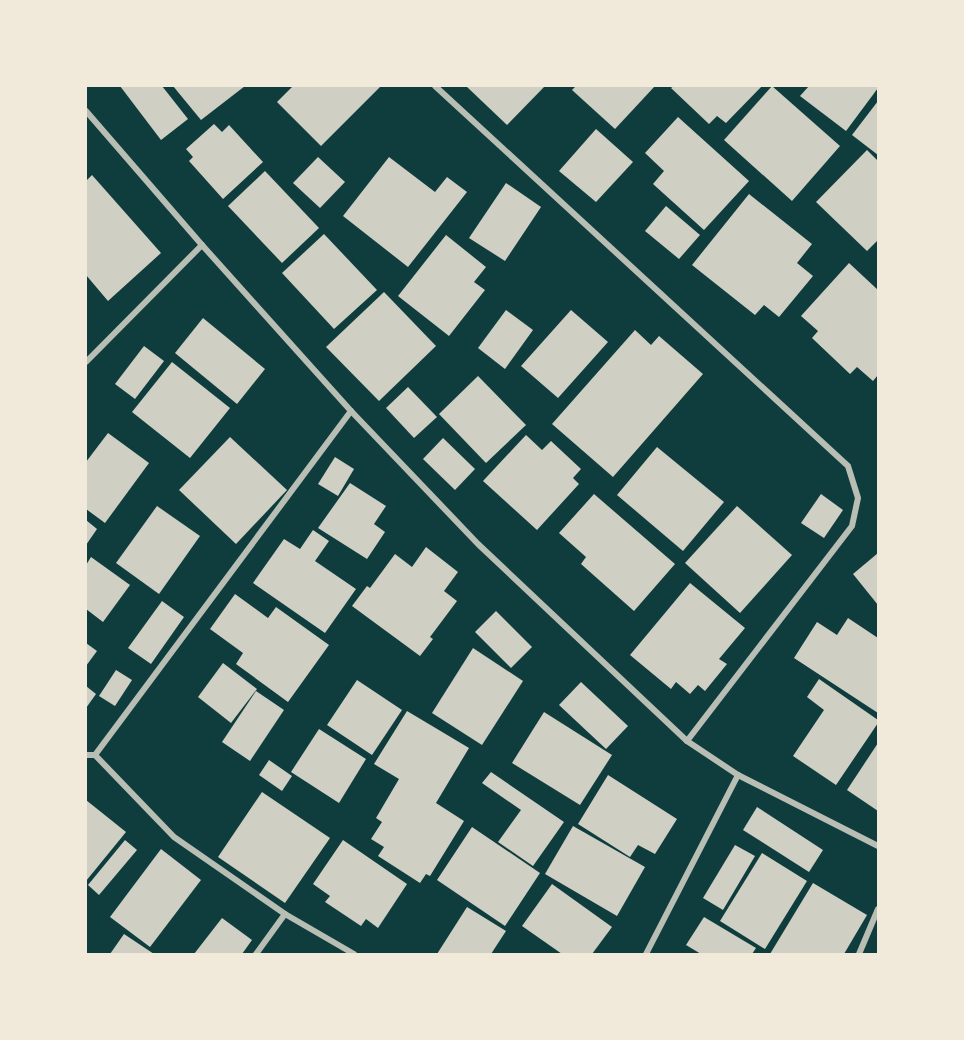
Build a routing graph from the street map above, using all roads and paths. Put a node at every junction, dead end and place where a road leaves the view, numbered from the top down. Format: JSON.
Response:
{"nodes":[{"id":1,"x":435,"y":86,"type":"edge"},
{"id":2,"x":86,"y":111,"type":"edge"},
{"id":3,"x":202,"y":245,"type":"junction"},
{"id":4,"x":86,"y":362,"type":"edge"},
{"id":5,"x":351,"y":411,"type":"junction"},
{"id":6,"x":687,"y":741,"type":"junction"},
{"id":7,"x":86,"y":755,"type":"edge"},
{"id":8,"x":94,"y":755,"type":"junction"},
{"id":9,"x":738,"y":775,"type":"junction"},
{"id":10,"x":879,"y":846,"type":"edge"},
{"id":11,"x":879,"y":909,"type":"edge"},
{"id":12,"x":285,"y":914,"type":"junction"},
{"id":13,"x":256,"y":954,"type":"edge"},
{"id":14,"x":354,"y":954,"type":"edge"},
{"id":15,"x":646,"y":954,"type":"edge"},
{"id":16,"x":859,"y":954,"type":"edge"}],
"edges":[{"from":1,"to":6,"type":"street"},
{"from":2,"to":3,"type":"street"},
{"from":3,"to":4,"type":"street"},
{"from":3,"to":5,"type":"street"},
{"from":5,"to":6,"type":"street"},
{"from":5,"to":8,"type":"street"},
{"from":6,"to":9,"type":"street"},
{"from":7,"to":8,"type":"street"},
{"from":8,"to":12,"type":"street"},
{"from":9,"to":10,"type":"street"},
{"from":9,"to":15,"type":"street"},
{"from":11,"to":16,"type":"street"},
{"from":12,"to":13,"type":"street"},
{"from":12,"to":14,"type":"street"}]}
